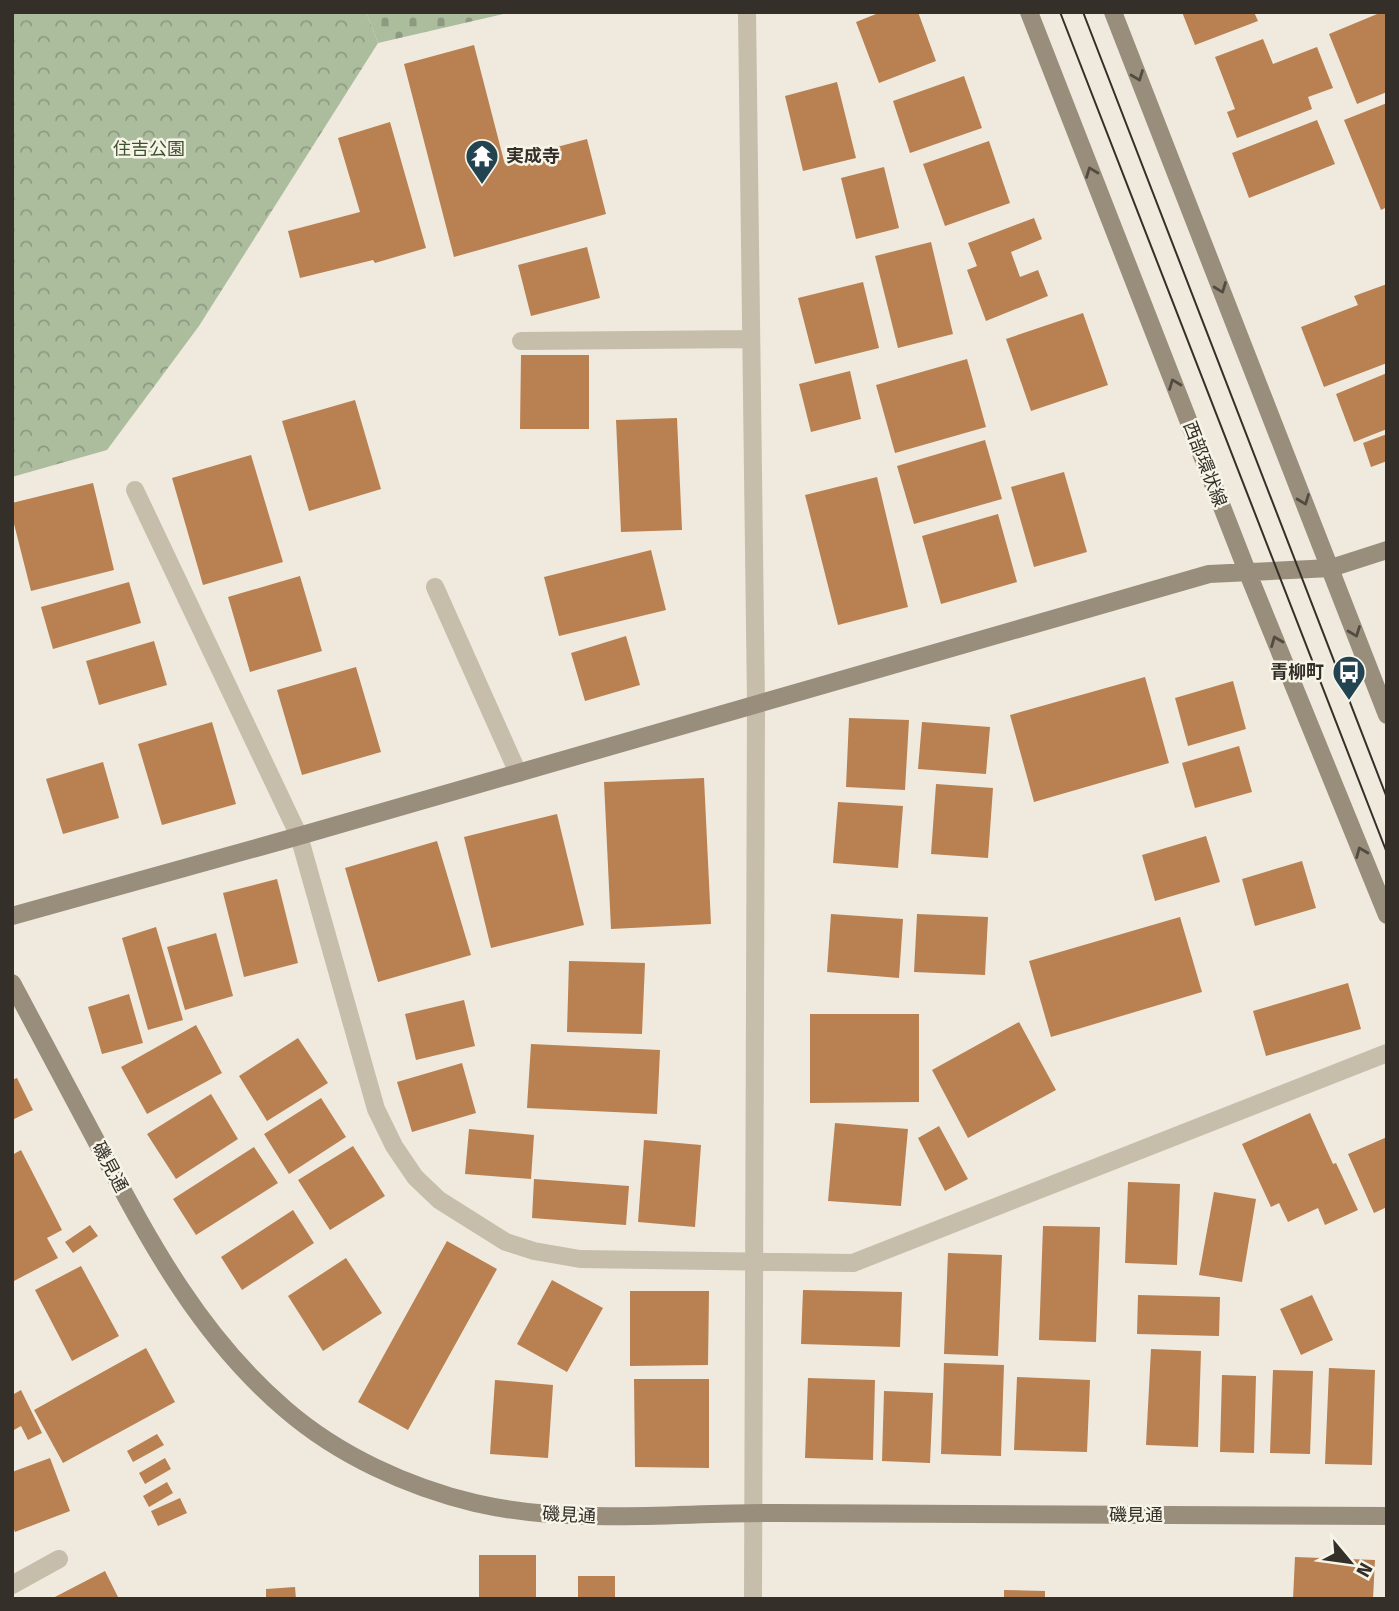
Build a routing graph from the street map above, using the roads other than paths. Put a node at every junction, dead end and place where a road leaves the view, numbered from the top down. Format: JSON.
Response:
{"nodes":[{"id":1,"x":747,"y":12,"type":"edge"},
{"id":2,"x":1029,"y":12,"type":"edge"},
{"id":3,"x":1113,"y":12,"type":"edge"},
{"id":4,"x":751,"y":339,"type":"junction"},
{"id":5,"x":521,"y":341,"type":"dead end"},
{"id":6,"x":135,"y":490,"type":"dead end"},
{"id":7,"x":1387,"y":550,"type":"edge"},
{"id":8,"x":1331,"y":568,"type":"junction"},
{"id":9,"x":1247,"y":571,"type":"junction"},
{"id":10,"x":435,"y":587,"type":"dead end"},
{"id":11,"x":756,"y":703,"type":"junction"},
{"id":12,"x":1387,"y":715,"type":"edge"},
{"id":13,"x":518,"y":773,"type":"junction"},
{"id":14,"x":299,"y":836,"type":"junction"},
{"id":15,"x":1387,"y":915,"type":"edge"},
{"id":16,"x":12,"y":916,"type":"edge"},
{"id":17,"x":12,"y":983,"type":"edge"},
{"id":18,"x":1387,"y":1053,"type":"edge"},
{"id":19,"x":754,"y":1263,"type":"junction"},
{"id":20,"x":753,"y":1513,"type":"junction"},
{"id":21,"x":1387,"y":1516,"type":"edge"},
{"id":22,"x":59,"y":1559,"type":"dead end"},
{"id":23,"x":12,"y":1585,"type":"edge"},
{"id":24,"x":754,"y":1599,"type":"edge"}],
"edges":[{"from":1,"to":4,"type":"street"},
{"from":9,"to":2,"type":"street","name":"西部環状線","one_way":true},
{"from":3,"to":8,"type":"street","one_way":true},
{"from":4,"to":5,"type":"street"},
{"from":4,"to":11,"type":"street"},
{"from":6,"to":14,"type":"street"},
{"from":7,"to":8,"type":"street"},
{"from":8,"to":9,"type":"street"},
{"from":8,"to":12,"type":"street","one_way":true},
{"from":9,"to":11,"type":"street"},
{"from":15,"to":9,"type":"street","name":"西部環状線","one_way":true},
{"from":10,"to":13,"type":"street"},
{"from":11,"to":13,"type":"street"},
{"from":11,"to":19,"type":"street"},
{"from":13,"to":14,"type":"street"},
{"from":14,"to":16,"type":"street"},
{"from":14,"to":19,"type":"street"},
{"from":17,"to":20,"type":"street","name":"磯見通"},
{"from":18,"to":19,"type":"street"},
{"from":19,"to":20,"type":"street"},
{"from":20,"to":21,"type":"street","name":"磯見通"},
{"from":20,"to":24,"type":"street"},
{"from":22,"to":23,"type":"street"}]}
